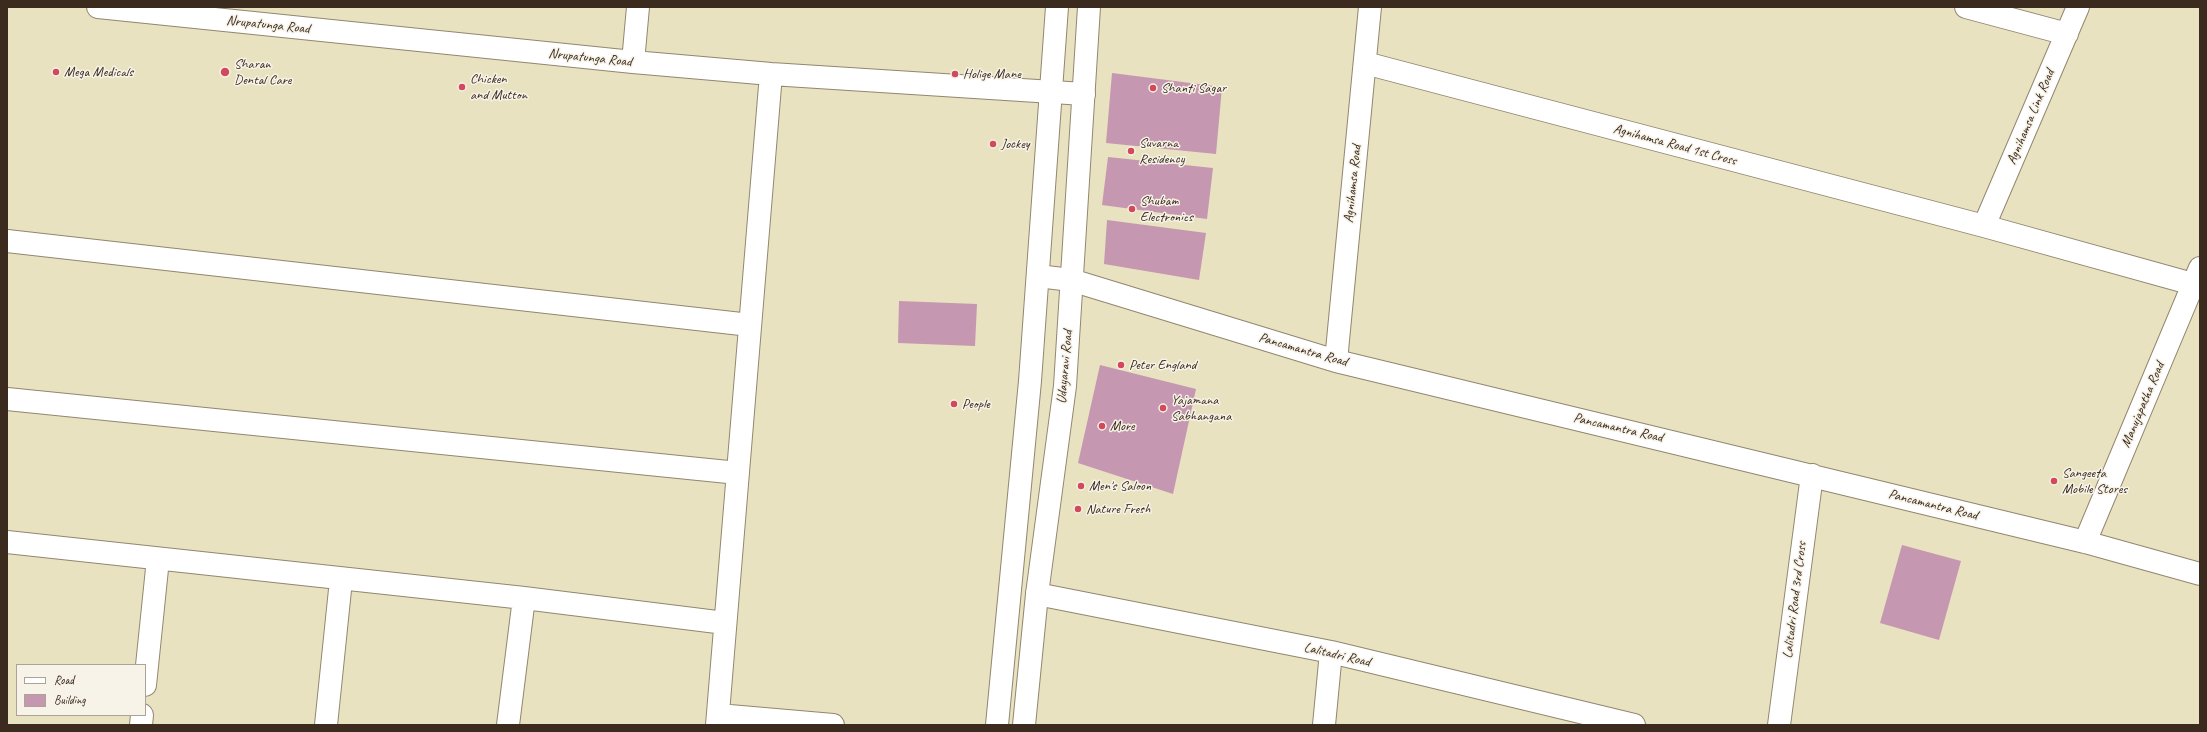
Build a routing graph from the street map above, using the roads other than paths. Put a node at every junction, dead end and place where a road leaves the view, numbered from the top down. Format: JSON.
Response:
{"nodes":[{"id":1,"x":98,"y":7,"type":"edge"},
{"id":2,"x":638,"y":7,"type":"edge"},
{"id":3,"x":1057,"y":7,"type":"edge"},
{"id":4,"x":1089,"y":7,"type":"edge"},
{"id":5,"x":1370,"y":7,"type":"edge"},
{"id":6,"x":1966,"y":7,"type":"edge"},
{"id":7,"x":2078,"y":7,"type":"edge"},
{"id":8,"x":2067,"y":34,"type":"junction"},
{"id":9,"x":633,"y":62,"type":"junction"},
{"id":10,"x":1365,"y":63,"type":"junction"},
{"id":11,"x":771,"y":74,"type":"junction"},
{"id":12,"x":1051,"y":92,"type":"junction"},
{"id":13,"x":1084,"y":94,"type":"junction"},
{"id":14,"x":1984,"y":226,"type":"junction"},
{"id":15,"x":7,"y":241,"type":"edge"},
{"id":16,"x":1038,"y":276,"type":"junction"},
{"id":17,"x":2198,"y":279,"type":"edge"},
{"id":18,"x":1071,"y":280,"type":"junction"},
{"id":19,"x":750,"y":325,"type":"junction"},
{"id":20,"x":1336,"y":361,"type":"junction"},
{"id":21,"x":7,"y":399,"type":"edge"},
{"id":22,"x":738,"y":473,"type":"junction"},
{"id":23,"x":1812,"y":475,"type":"junction"},
{"id":24,"x":7,"y":542,"type":"edge"},
{"id":25,"x":2085,"y":542,"type":"junction"},
{"id":26,"x":158,"y":559,"type":"junction"},
{"id":27,"x":2200,"y":574,"type":"edge"},
{"id":28,"x":341,"y":580,"type":"junction"},
{"id":29,"x":1037,"y":594,"type":"junction"},
{"id":30,"x":524,"y":598,"type":"junction"},
{"id":31,"x":726,"y":623,"type":"junction"},
{"id":32,"x":1331,"y":652,"type":"junction"},
{"id":33,"x":146,"y":675,"type":"edge"},
{"id":34,"x":1561,"y":716,"type":"edge"},
{"id":35,"x":718,"y":720,"type":"edge"},
{"id":36,"x":326,"y":725,"type":"edge"},
{"id":37,"x":508,"y":725,"type":"edge"},
{"id":38,"x":833,"y":725,"type":"edge"},
{"id":39,"x":997,"y":725,"type":"edge"},
{"id":40,"x":1024,"y":725,"type":"edge"},
{"id":41,"x":1324,"y":725,"type":"edge"},
{"id":42,"x":1634,"y":725,"type":"edge"},
{"id":43,"x":1779,"y":725,"type":"edge"}],
"edges":[{"from":1,"to":9,"type":"street","name":"Nrupatunga Road"},
{"from":2,"to":9,"type":"street"},
{"from":3,"to":12,"type":"street"},
{"from":4,"to":13,"type":"street","name":"Udayaravi Road"},
{"from":5,"to":10,"type":"street","name":"Agnihamsa Road"},
{"from":6,"to":8,"type":"street"},
{"from":7,"to":8,"type":"street","name":"Agnihamsa Link Road"},
{"from":8,"to":14,"type":"street","name":"Agnihamsa Link Road"},
{"from":9,"to":11,"type":"street","name":"Nrupatunga Road"},
{"from":10,"to":14,"type":"street","name":"Agnihamsa Road 1st Cross"},
{"from":10,"to":20,"type":"street","name":"Agnihamsa Road"},
{"from":11,"to":12,"type":"street","name":"Nrupatunga Road"},
{"from":11,"to":19,"type":"street"},
{"from":12,"to":13,"type":"street","name":"Nrupatunga Road"},
{"from":12,"to":16,"type":"street"},
{"from":13,"to":18,"type":"street","name":"Udayaravi Road"},
{"from":14,"to":17,"type":"street","name":"Agnihamsa Road 1st Cross"},
{"from":15,"to":19,"type":"street"},
{"from":16,"to":18,"type":"street","name":"Pancamantra Road"},
{"from":16,"to":39,"type":"street"},
{"from":17,"to":25,"type":"street","name":"Manujapatha Road"},
{"from":18,"to":20,"type":"street","name":"Pancamantra Road"},
{"from":18,"to":29,"type":"street","name":"Udayaravi Road"},
{"from":19,"to":22,"type":"street"},
{"from":20,"to":23,"type":"street","name":"Pancamantra Road"},
{"from":21,"to":22,"type":"street"},
{"from":22,"to":31,"type":"street"},
{"from":23,"to":25,"type":"street","name":"Pancamantra Road"},
{"from":23,"to":43,"type":"street","name":"Lalitadri Road 3rd Cross"},
{"from":24,"to":26,"type":"street"},
{"from":25,"to":27,"type":"street","name":"Pancamantra Road"},
{"from":26,"to":28,"type":"street"},
{"from":26,"to":33,"type":"street"},
{"from":28,"to":30,"type":"street"},
{"from":28,"to":36,"type":"street"},
{"from":29,"to":32,"type":"street","name":"Lalitadri Road"},
{"from":29,"to":40,"type":"street","name":"Udayaravi Road"},
{"from":30,"to":31,"type":"street"},
{"from":30,"to":37,"type":"street"},
{"from":31,"to":35,"type":"street"},
{"from":32,"to":34,"type":"street","name":"Lalitadri Road"},
{"from":32,"to":41,"type":"street"},
{"from":34,"to":42,"type":"street","name":"Lalitadri Road"},
{"from":35,"to":38,"type":"street"}]}
